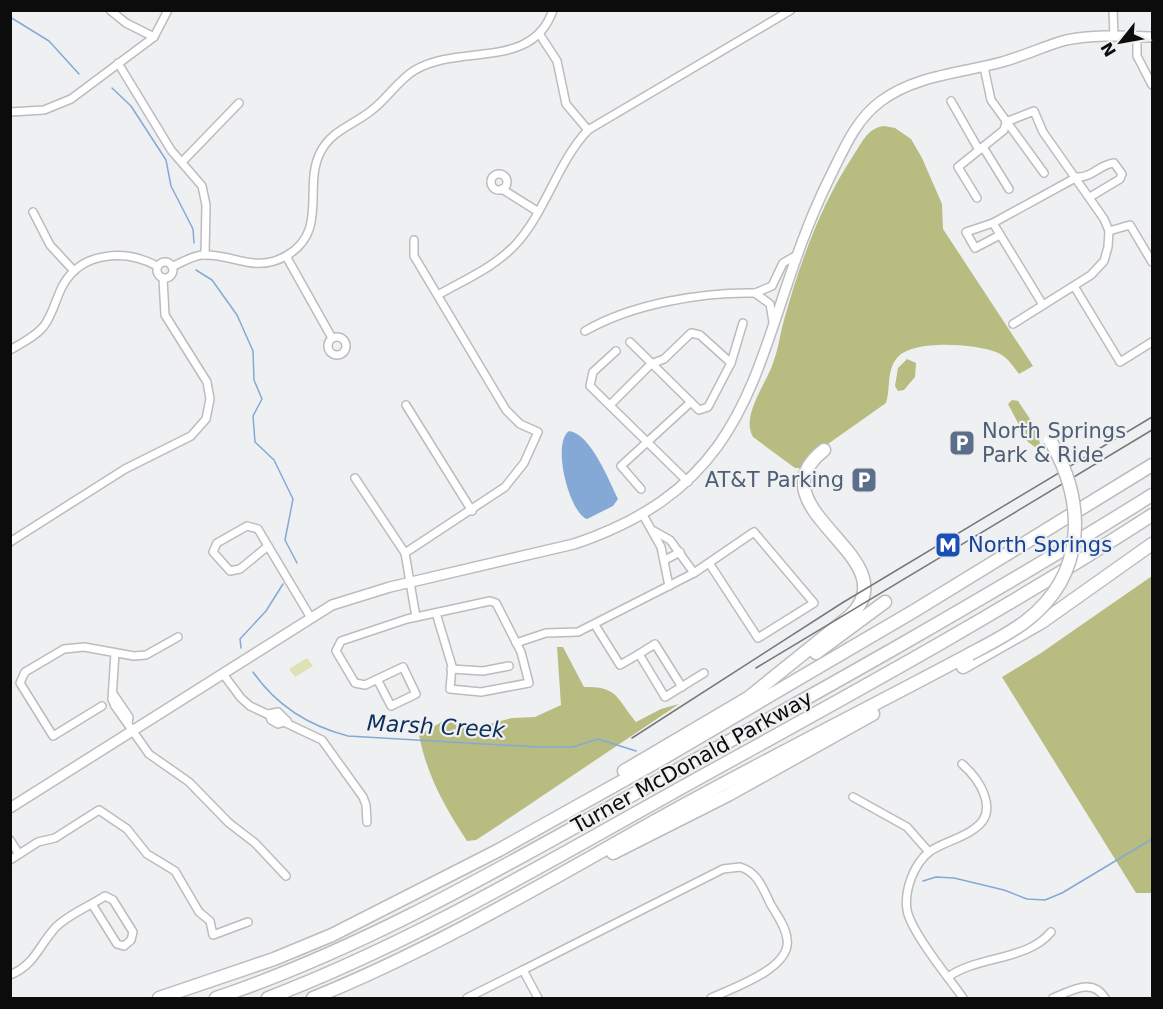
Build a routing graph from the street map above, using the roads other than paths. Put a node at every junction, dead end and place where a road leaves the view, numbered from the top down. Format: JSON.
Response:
{"nodes":[{"id":1,"x":110,"y":10,"type":"edge"},
{"id":2,"x":168,"y":10,"type":"edge"},
{"id":3,"x":553,"y":10,"type":"edge"},
{"id":4,"x":791,"y":10,"type":"edge"},
{"id":5,"x":1113,"y":10,"type":"edge"},
{"id":6,"x":540,"y":35,"type":"junction"},
{"id":7,"x":1114,"y":36,"type":"junction"},
{"id":8,"x":154,"y":37,"type":"junction"},
{"id":9,"x":1137,"y":37,"type":"junction"},
{"id":10,"x":1152,"y":37,"type":"edge"},
{"id":11,"x":118,"y":63,"type":"junction"},
{"id":12,"x":984,"y":67,"type":"junction"},
{"id":13,"x":1152,"y":85,"type":"edge"},
{"id":14,"x":951,"y":101,"type":"dead end"},
{"id":15,"x":239,"y":103,"type":"dead end"},
{"id":16,"x":10,"y":112,"type":"edge"},
{"id":17,"x":1006,"y":122,"type":"junction"},
{"id":18,"x":588,"y":130,"type":"junction"},
{"id":19,"x":981,"y":148,"type":"junction"},
{"id":20,"x":182,"y":162,"type":"junction"},
{"id":21,"x":1044,"y":173,"type":"dead end"},
{"id":22,"x":1077,"y":177,"type":"junction"},
{"id":23,"x":502,"y":189,"type":"dead end"},
{"id":24,"x":1009,"y":189,"type":"dead end"},
{"id":25,"x":1090,"y":197,"type":"junction"},
{"id":26,"x":977,"y":198,"type":"dead end"},
{"id":27,"x":537,"y":211,"type":"junction"},
{"id":28,"x":33,"y":212,"type":"dead end"},
{"id":29,"x":993,"y":223,"type":"junction"},
{"id":30,"x":1109,"y":231,"type":"junction"},
{"id":31,"x":1000,"y":235,"type":"junction"},
{"id":32,"x":414,"y":240,"type":"dead end"},
{"id":33,"x":205,"y":255,"type":"junction"},
{"id":34,"x":797,"y":255,"type":"junction"},
{"id":35,"x":286,"y":256,"type":"junction"},
{"id":36,"x":1152,"y":262,"type":"edge"},
{"id":37,"x":157,"y":266,"type":"junction"},
{"id":38,"x":172,"y":267,"type":"junction"},
{"id":39,"x":74,"y":271,"type":"junction"},
{"id":40,"x":163,"y":278,"type":"junction"},
{"id":41,"x":1074,"y":286,"type":"junction"},
{"id":42,"x":755,"y":293,"type":"junction"},
{"id":43,"x":438,"y":296,"type":"junction"},
{"id":44,"x":1043,"y":305,"type":"junction"},
{"id":45,"x":743,"y":323,"type":"dead end"},
{"id":46,"x":774,"y":324,"type":"junction"},
{"id":47,"x":1012,"y":324,"type":"dead end"},
{"id":48,"x":585,"y":331,"type":"dead end"},
{"id":49,"x":332,"y":338,"type":"dead end"},
{"id":50,"x":630,"y":342,"type":"dead end"},
{"id":51,"x":1152,"y":342,"type":"edge"},
{"id":52,"x":10,"y":350,"type":"edge"},
{"id":53,"x":616,"y":351,"type":"dead end"},
{"id":54,"x":731,"y":363,"type":"junction"},
{"id":55,"x":651,"y":364,"type":"junction"},
{"id":56,"x":691,"y":402,"type":"junction"},
{"id":57,"x":406,"y":405,"type":"dead end"},
{"id":58,"x":610,"y":405,"type":"junction"},
{"id":59,"x":1050,"y":440,"type":"dead end"},
{"id":60,"x":646,"y":441,"type":"junction"},
{"id":61,"x":824,"y":450,"type":"dead end"},
{"id":62,"x":1152,"y":465,"type":"edge"},
{"id":63,"x":356,"y":478,"type":"dead end"},
{"id":64,"x":688,"y":482,"type":"junction"},
{"id":65,"x":641,"y":489,"type":"dead end"},
{"id":66,"x":1152,"y":495,"type":"edge"},
{"id":67,"x":472,"y":511,"type":"junction"},
{"id":68,"x":643,"y":515,"type":"junction"},
{"id":69,"x":1152,"y":515,"type":"edge"},
{"id":70,"x":654,"y":531,"type":"junction"},
{"id":71,"x":670,"y":540,"type":"junction"},
{"id":72,"x":10,"y":542,"type":"edge"},
{"id":73,"x":1152,"y":544,"type":"edge"},
{"id":74,"x":268,"y":546,"type":"junction"},
{"id":75,"x":661,"y":547,"type":"junction"},
{"id":76,"x":680,"y":552,"type":"junction"},
{"id":77,"x":405,"y":553,"type":"junction"},
{"id":78,"x":665,"y":560,"type":"junction"},
{"id":79,"x":709,"y":563,"type":"junction"},
{"id":80,"x":694,"y":573,"type":"junction"},
{"id":81,"x":408,"y":583,"type":"junction"},
{"id":82,"x":669,"y":586,"type":"junction"},
{"id":83,"x":885,"y":602,"type":"dead end"},
{"id":84,"x":436,"y":613,"type":"junction"},
{"id":85,"x":416,"y":617,"type":"junction"},
{"id":86,"x":311,"y":618,"type":"junction"},
{"id":87,"x":595,"y":625,"type":"junction"},
{"id":88,"x":178,"y":637,"type":"dead end"},
{"id":89,"x":516,"y":643,"type":"junction"},
{"id":90,"x":115,"y":653,"type":"junction"},
{"id":91,"x":639,"y":654,"type":"junction"},
{"id":92,"x":509,"y":666,"type":"dead end"},
{"id":93,"x":451,"y":669,"type":"junction"},
{"id":94,"x":704,"y":673,"type":"dead end"},
{"id":95,"x":224,"y":674,"type":"junction"},
{"id":96,"x":377,"y":679,"type":"junction"},
{"id":97,"x":769,"y":683,"type":"junction"},
{"id":98,"x":682,"y":687,"type":"junction"},
{"id":99,"x":116,"y":696,"type":"junction"},
{"id":100,"x":102,"y":706,"type":"dead end"},
{"id":101,"x":130,"y":726,"type":"junction"},
{"id":102,"x":962,"y":764,"type":"dead end"},
{"id":103,"x":853,"y":797,"type":"dead end"},
{"id":104,"x":10,"y":808,"type":"edge"},
{"id":105,"x":367,"y":822,"type":"dead end"},
{"id":106,"x":540,"y":827,"type":"junction"},
{"id":107,"x":10,"y":840,"type":"edge"},
{"id":108,"x":929,"y":852,"type":"junction"},
{"id":109,"x":20,"y":854,"type":"junction"},
{"id":110,"x":10,"y":860,"type":"edge"},
{"id":111,"x":286,"y":876,"type":"dead end"},
{"id":112,"x":525,"y":894,"type":"junction"},
{"id":113,"x":92,"y":904,"type":"junction"},
{"id":114,"x":248,"y":922,"type":"dead end"},
{"id":115,"x":1051,"y":932,"type":"dead end"},
{"id":116,"x":523,"y":970,"type":"junction"},
{"id":117,"x":10,"y":975,"type":"edge"},
{"id":118,"x":948,"y":977,"type":"junction"},
{"id":119,"x":1103,"y":981,"type":"dead end"},
{"id":120,"x":1097,"y":989,"type":"junction"},
{"id":121,"x":159,"y":999,"type":"edge"},
{"id":122,"x":216,"y":999,"type":"edge"},
{"id":123,"x":268,"y":999,"type":"edge"},
{"id":124,"x":313,"y":999,"type":"edge"},
{"id":125,"x":467,"y":999,"type":"edge"},
{"id":126,"x":538,"y":999,"type":"edge"},
{"id":127,"x":711,"y":999,"type":"edge"},
{"id":128,"x":963,"y":999,"type":"edge"},
{"id":129,"x":1053,"y":999,"type":"edge"},
{"id":130,"x":1105,"y":999,"type":"edge"}],
"edges":[{"from":1,"to":8,"type":"street"},
{"from":2,"to":8,"type":"street"},
{"from":3,"to":6,"type":"street"},
{"from":4,"to":18,"type":"street"},
{"from":5,"to":7,"type":"street"},
{"from":6,"to":18,"type":"street"},
{"from":6,"to":35,"type":"street"},
{"from":7,"to":9,"type":"street"},
{"from":7,"to":12,"type":"street"},
{"from":8,"to":11,"type":"street"},
{"from":9,"to":10,"type":"street"},
{"from":9,"to":13,"type":"street"},
{"from":11,"to":16,"type":"street"},
{"from":11,"to":20,"type":"street"},
{"from":12,"to":17,"type":"street"},
{"from":12,"to":34,"type":"street"},
{"from":14,"to":19,"type":"street"},
{"from":15,"to":20,"type":"street"},
{"from":17,"to":19,"type":"street"},
{"from":17,"to":21,"type":"street"},
{"from":17,"to":22,"type":"street"},
{"from":18,"to":27,"type":"street"},
{"from":19,"to":24,"type":"street"},
{"from":19,"to":26,"type":"street"},
{"from":20,"to":33,"type":"street"},
{"from":22,"to":25,"type":"street"},
{"from":22,"to":25,"type":"street"},
{"from":22,"to":29,"type":"street"},
{"from":23,"to":27,"type":"street"},
{"from":25,"to":30,"type":"street"},
{"from":27,"to":43,"type":"street"},
{"from":28,"to":39,"type":"street"},
{"from":29,"to":31,"type":"street"},
{"from":29,"to":31,"type":"street"},
{"from":30,"to":36,"type":"street"},
{"from":30,"to":41,"type":"street"},
{"from":31,"to":44,"type":"street"},
{"from":32,"to":43,"type":"street"},
{"from":33,"to":35,"type":"street"},
{"from":33,"to":38,"type":"street"},
{"from":34,"to":42,"type":"street"},
{"from":34,"to":46,"type":"street"},
{"from":35,"to":49,"type":"street"},
{"from":37,"to":38,"type":"street"},
{"from":37,"to":39,"type":"street"},
{"from":37,"to":40,"type":"street"},
{"from":38,"to":40,"type":"street"},
{"from":39,"to":52,"type":"street"},
{"from":40,"to":72,"type":"street"},
{"from":41,"to":44,"type":"street"},
{"from":41,"to":51,"type":"street"},
{"from":42,"to":46,"type":"street"},
{"from":42,"to":48,"type":"street"},
{"from":43,"to":67,"type":"street"},
{"from":44,"to":47,"type":"street"},
{"from":45,"to":54,"type":"street"},
{"from":46,"to":64,"type":"street"},
{"from":50,"to":55,"type":"street"},
{"from":53,"to":58,"type":"street"},
{"from":54,"to":55,"type":"street"},
{"from":54,"to":56,"type":"street"},
{"from":55,"to":56,"type":"street"},
{"from":55,"to":58,"type":"street"},
{"from":56,"to":60,"type":"street"},
{"from":57,"to":67,"type":"street"},
{"from":58,"to":60,"type":"street"},
{"from":59,"to":112,"type":"highway","bridge":true},
{"from":60,"to":64,"type":"street"},
{"from":60,"to":65,"type":"street"},
{"from":61,"to":97,"type":"highway"},
{"from":62,"to":106,"type":"highway"},
{"from":63,"to":77,"type":"street"},
{"from":64,"to":68,"type":"street"},
{"from":66,"to":122,"type":"highway","name":"Turner McDonald Parkway"},
{"from":67,"to":77,"type":"street"},
{"from":68,"to":70,"type":"street"},
{"from":68,"to":81,"type":"street"},
{"from":69,"to":123,"type":"highway","name":"Turner McDonald Parkway"},
{"from":70,"to":71,"type":"street"},
{"from":70,"to":75,"type":"street"},
{"from":71,"to":75,"type":"street"},
{"from":71,"to":76,"type":"street"},
{"from":73,"to":112,"type":"highway"},
{"from":74,"to":74,"type":"street"},
{"from":74,"to":86,"type":"street"},
{"from":75,"to":78,"type":"street"},
{"from":76,"to":78,"type":"street"},
{"from":76,"to":80,"type":"street"},
{"from":77,"to":81,"type":"street"},
{"from":78,"to":82,"type":"street"},
{"from":79,"to":79,"type":"street"},
{"from":79,"to":80,"type":"street"},
{"from":80,"to":82,"type":"street"},
{"from":81,"to":85,"type":"street"},
{"from":81,"to":86,"type":"street"},
{"from":82,"to":87,"type":"street"},
{"from":83,"to":97,"type":"highway"},
{"from":84,"to":85,"type":"street"},
{"from":84,"to":89,"type":"street"},
{"from":84,"to":93,"type":"street"},
{"from":85,"to":96,"type":"street"},
{"from":86,"to":95,"type":"street"},
{"from":87,"to":89,"type":"street"},
{"from":87,"to":91,"type":"street"},
{"from":88,"to":90,"type":"street"},
{"from":89,"to":93,"type":"street"},
{"from":90,"to":99,"type":"street"},
{"from":90,"to":100,"type":"street"},
{"from":91,"to":98,"type":"street"},
{"from":91,"to":98,"type":"street"},
{"from":92,"to":93,"type":"street"},
{"from":94,"to":98,"type":"street"},
{"from":95,"to":101,"type":"street"},
{"from":95,"to":105,"type":"street"},
{"from":96,"to":96,"type":"street"},
{"from":97,"to":106,"type":"highway"},
{"from":99,"to":101,"type":"street"},
{"from":99,"to":101,"type":"street"},
{"from":101,"to":104,"type":"street"},
{"from":101,"to":111,"type":"street"},
{"from":102,"to":108,"type":"street"},
{"from":103,"to":108,"type":"street"},
{"from":106,"to":121,"type":"highway"},
{"from":107,"to":109,"type":"street"},
{"from":108,"to":118,"type":"street"},
{"from":109,"to":110,"type":"street"},
{"from":109,"to":114,"type":"street"},
{"from":112,"to":124,"type":"highway"},
{"from":113,"to":113,"type":"street"},
{"from":113,"to":117,"type":"street"},
{"from":115,"to":118,"type":"street"},
{"from":116,"to":125,"type":"street"},
{"from":116,"to":126,"type":"street"},
{"from":116,"to":127,"type":"street"},
{"from":118,"to":128,"type":"street"},
{"from":119,"to":120,"type":"street"},
{"from":120,"to":129,"type":"street"},
{"from":120,"to":130,"type":"street"}]}
